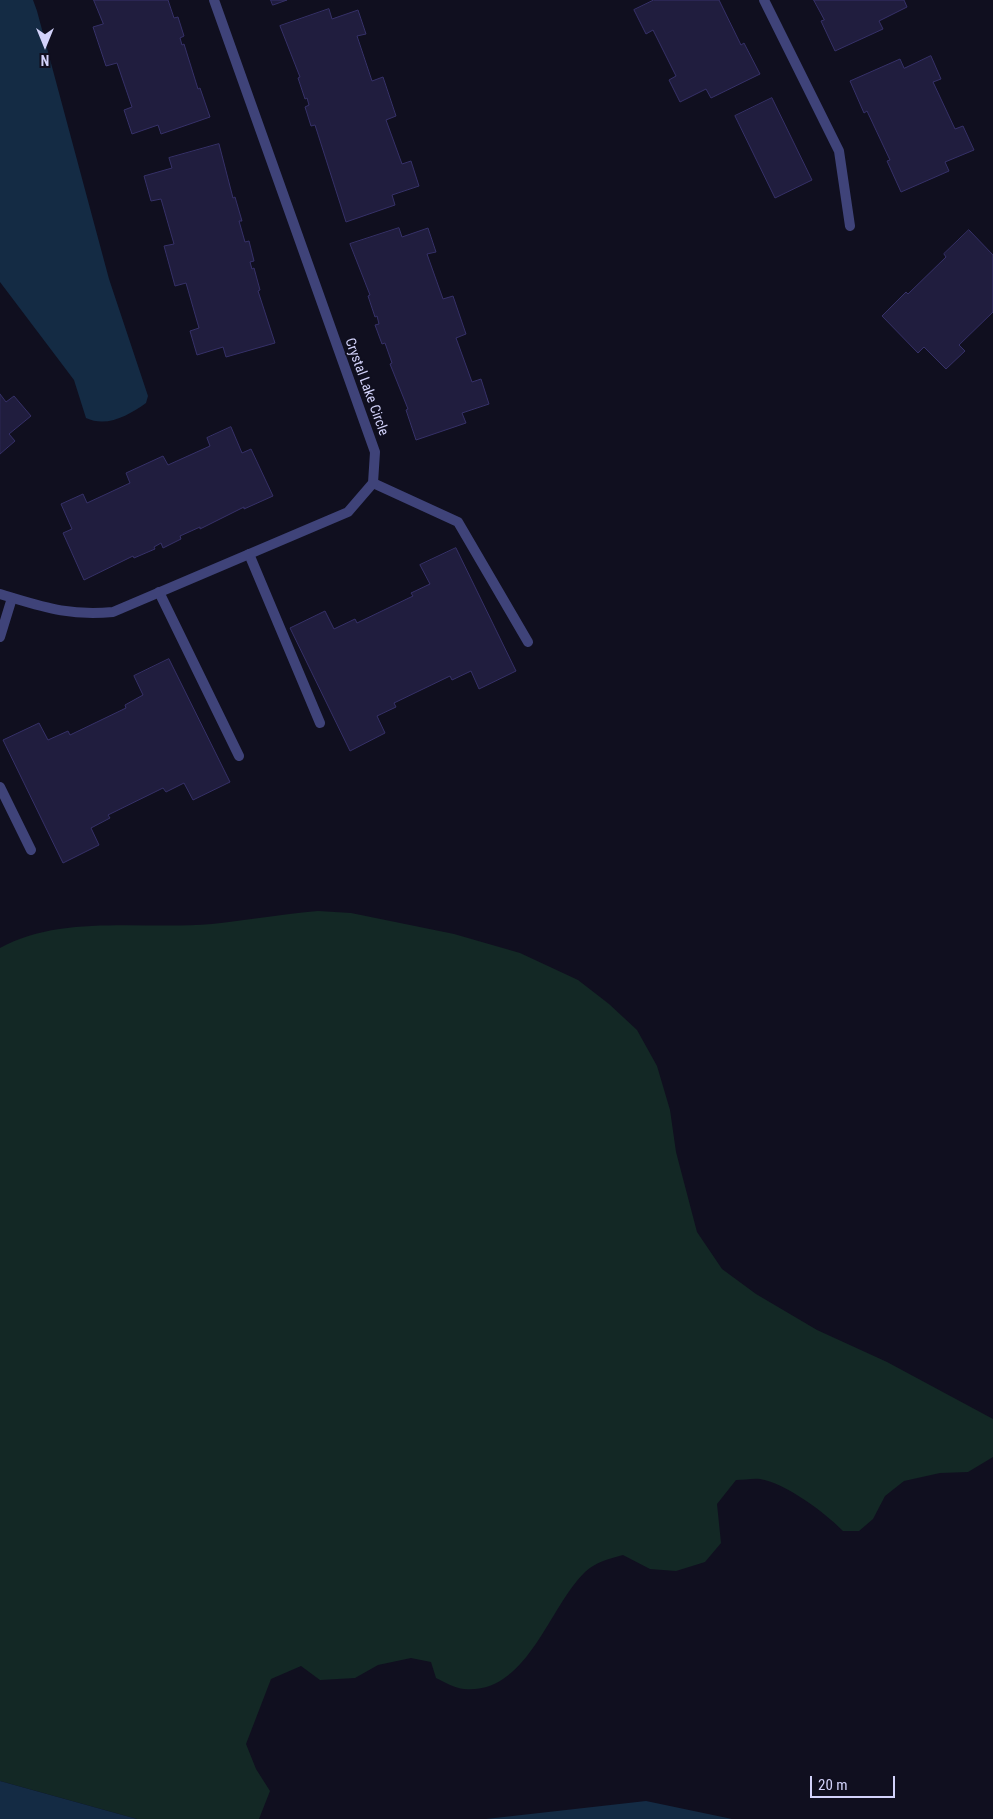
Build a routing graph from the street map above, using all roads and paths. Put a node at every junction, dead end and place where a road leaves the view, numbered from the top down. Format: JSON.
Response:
{"nodes":[{"id":1,"x":214,"y":0,"type":"edge"},
{"id":2,"x":764,"y":0,"type":"edge"},
{"id":3,"x":850,"y":226,"type":"dead end"},
{"id":4,"x":373,"y":483,"type":"junction"},
{"id":5,"x":249,"y":554,"type":"junction"},
{"id":6,"x":159,"y":592,"type":"junction"},
{"id":7,"x":0,"y":594,"type":"edge"},
{"id":8,"x":12,"y":598,"type":"junction"},
{"id":9,"x":0,"y":637,"type":"edge"},
{"id":10,"x":528,"y":642,"type":"dead end"},
{"id":11,"x":320,"y":722,"type":"dead end"},
{"id":12,"x":239,"y":756,"type":"dead end"},
{"id":13,"x":0,"y":787,"type":"edge"},
{"id":14,"x":31,"y":850,"type":"dead end"}],
"edges":[{"from":1,"to":4,"type":"street","name":"Crystal Lake Circle"},
{"from":2,"to":3,"type":"street"},
{"from":4,"to":5,"type":"street"},
{"from":4,"to":10,"type":"street"},
{"from":5,"to":6,"type":"street"},
{"from":5,"to":11,"type":"street"},
{"from":6,"to":8,"type":"street"},
{"from":6,"to":12,"type":"street"},
{"from":7,"to":8,"type":"street"},
{"from":8,"to":9,"type":"street"},
{"from":13,"to":14,"type":"street"}]}
